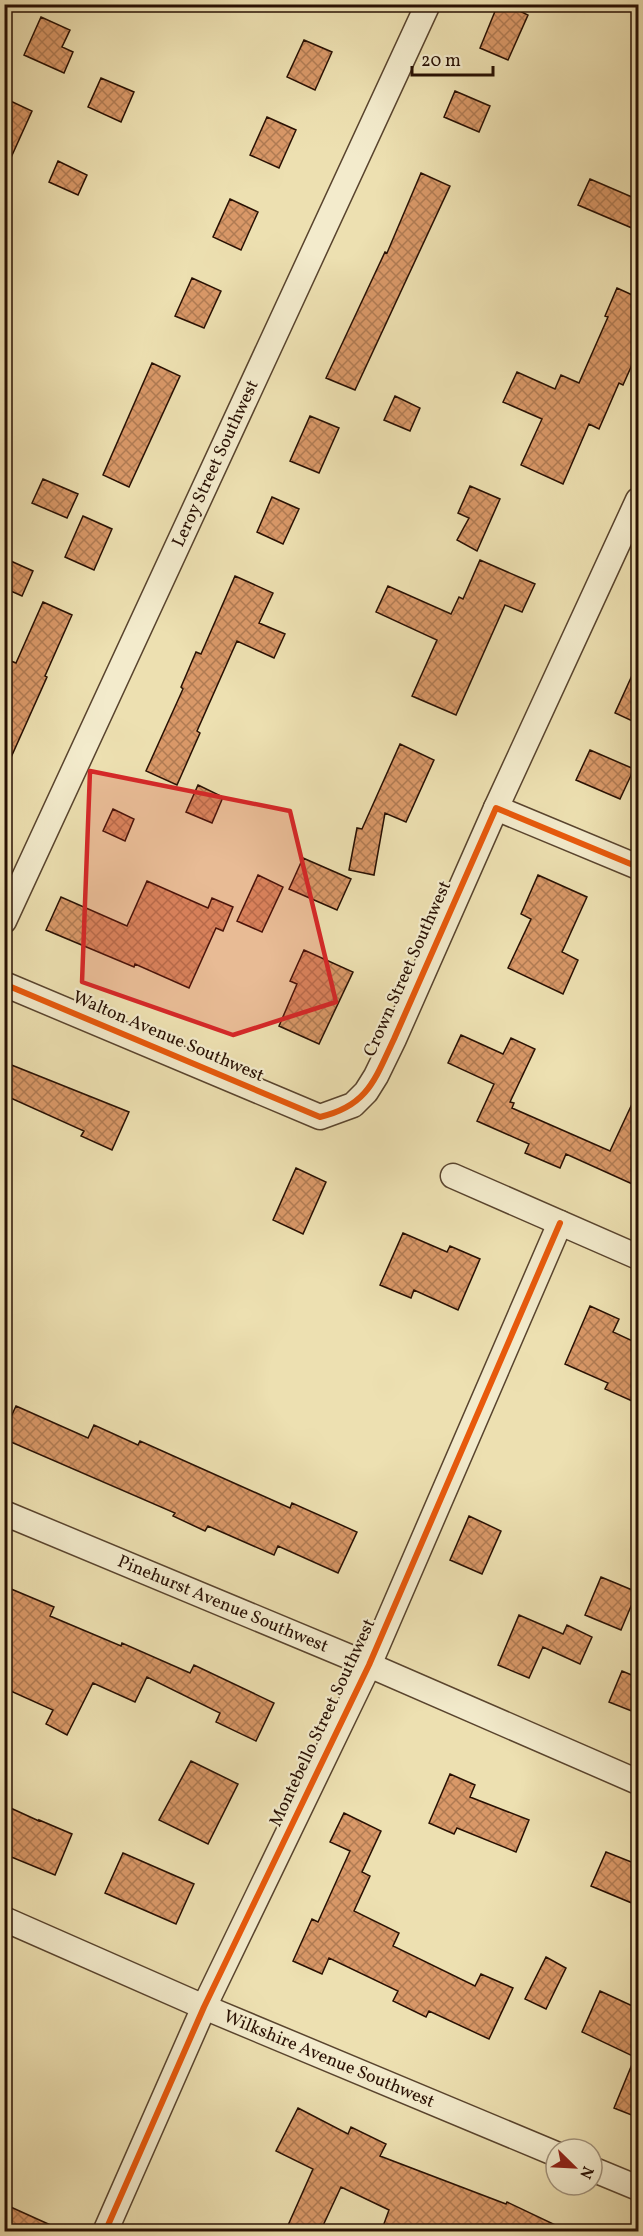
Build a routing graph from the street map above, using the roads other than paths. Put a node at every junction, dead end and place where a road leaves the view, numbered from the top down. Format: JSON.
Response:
{"nodes":[{"id":1,"x":428,"y":4,"type":"edge"},
{"id":2,"x":639,"y":500,"type":"edge"},
{"id":3,"x":496,"y":808,"type":"junction"},
{"id":4,"x":639,"y":867,"type":"edge"},
{"id":5,"x":4,"y":921,"type":"edge"},
{"id":6,"x":4,"y":984,"type":"edge"},
{"id":7,"x":320,"y":1117,"type":"joint"},
{"id":8,"x":453,"y":1176,"type":"dead end"},
{"id":9,"x":560,"y":1223,"type":"junction"},
{"id":10,"x":639,"y":1257,"type":"edge"},
{"id":11,"x":4,"y":1513,"type":"edge"},
{"id":12,"x":369,"y":1665,"type":"junction"},
{"id":13,"x":639,"y":1782,"type":"edge"},
{"id":14,"x":4,"y":1919,"type":"edge"},
{"id":15,"x":204,"y":2007,"type":"junction"},
{"id":16,"x":544,"y":2149,"type":"edge"},
{"id":17,"x":604,"y":2174,"type":"edge"},
{"id":18,"x":639,"y":2188,"type":"edge"},
{"id":19,"x":105,"y":2232,"type":"edge"}],
"edges":[{"from":1,"to":5,"type":"street","name":"Leroy Street Southwest"},
{"from":2,"to":3,"type":"street","name":"Crown Street Southwest"},
{"from":3,"to":4,"type":"street"},
{"from":3,"to":7,"type":"street","name":"Crown Street Southwest"},
{"from":6,"to":7,"type":"street","name":"Walton Avenue Southwest"},
{"from":8,"to":9,"type":"street"},
{"from":9,"to":10,"type":"street"},
{"from":9,"to":12,"type":"street","name":"Montebello Street Southwest"},
{"from":11,"to":12,"type":"street","name":"Pinehurst Avenue Southwest"},
{"from":12,"to":13,"type":"street","name":"Pinehurst Avenue Southwest"},
{"from":12,"to":15,"type":"street","name":"Montebello Street Southwest"},
{"from":14,"to":15,"type":"street","name":"Wilkshire Avenue Southwest"},
{"from":15,"to":16,"type":"street","name":"Wilkshire Avenue Southwest"},
{"from":15,"to":19,"type":"street","name":"Montebello Street Southwest"},
{"from":17,"to":18,"type":"street"}]}
